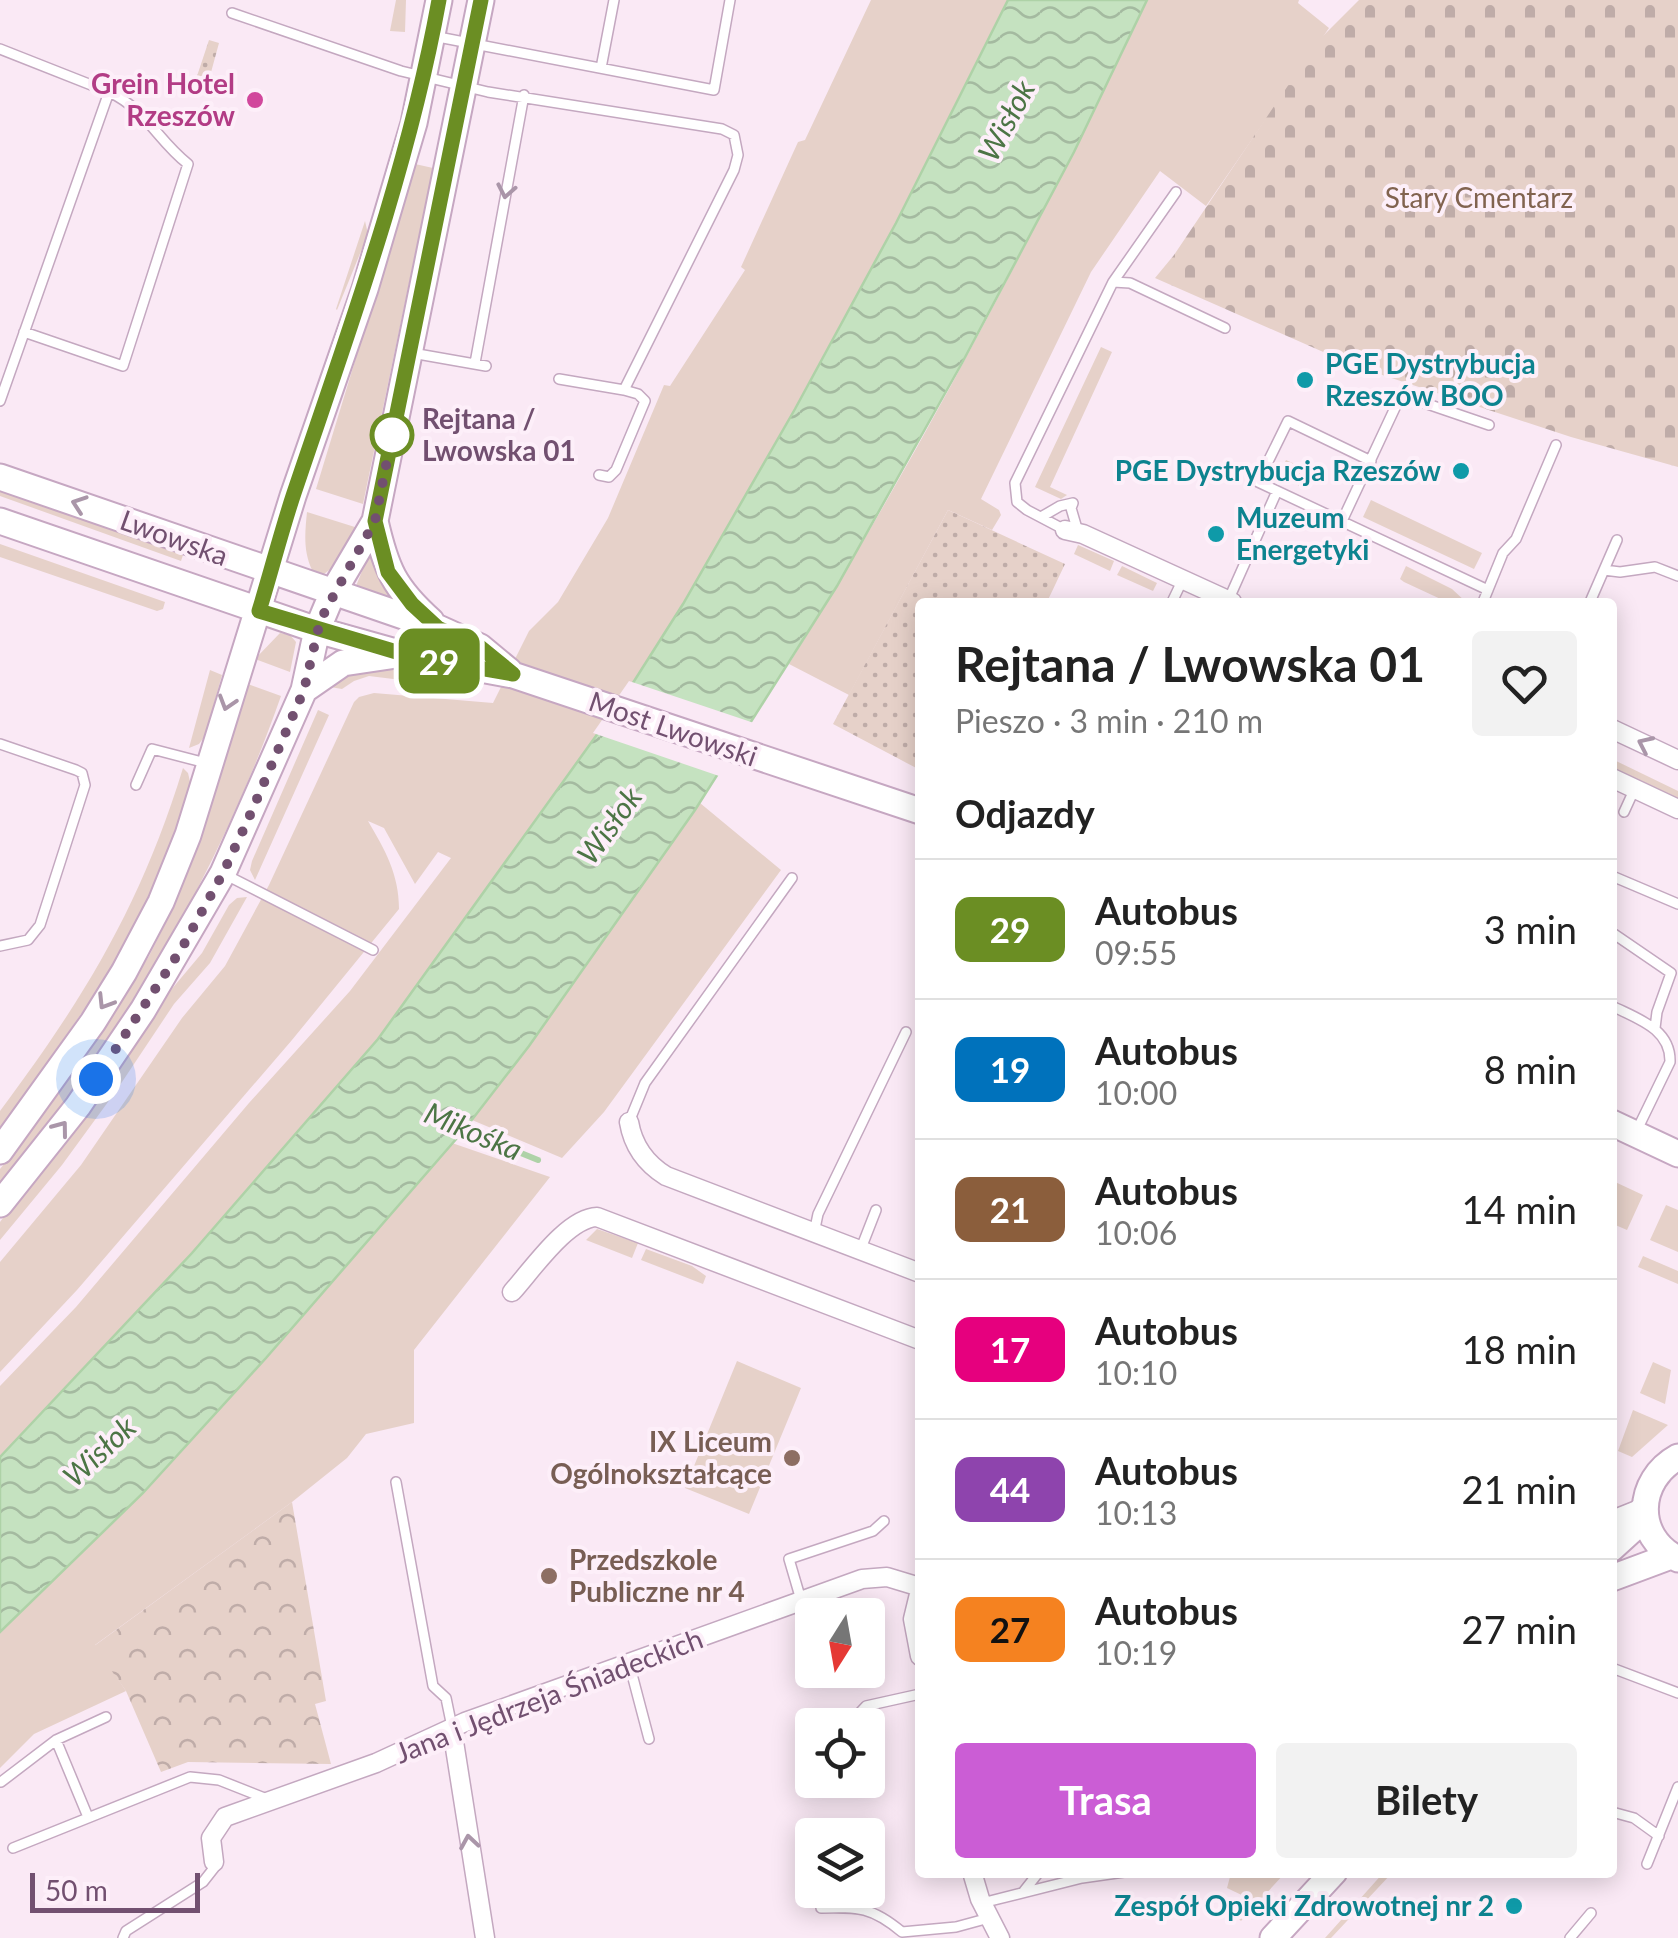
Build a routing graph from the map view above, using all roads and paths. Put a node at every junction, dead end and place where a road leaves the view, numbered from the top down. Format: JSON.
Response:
{"nodes":[{"id":1,"x":439,"y":0,"type":"edge"},
{"id":2,"x":480,"y":0,"type":"edge"},
{"id":3,"x":614,"y":0,"type":"edge"},
{"id":4,"x":730,"y":0,"type":"edge"},
{"id":5,"x":232,"y":13,"type":"dead end"},
{"id":6,"x":432,"y":36,"type":"junction"},
{"id":7,"x":472,"y":44,"type":"junction"},
{"id":8,"x":0,"y":49,"type":"edge"},
{"id":9,"x":602,"y":68,"type":"junction"},
{"id":10,"x":424,"y":77,"type":"junction"},
{"id":11,"x":462,"y":86,"type":"junction"},
{"id":12,"x":109,"y":92,"type":"junction"},
{"id":13,"x":524,"y":96,"type":"junction"},
{"id":14,"x":1176,"y":192,"type":"dead end"},
{"id":15,"x":1113,"y":282,"type":"junction"},
{"id":16,"x":1225,"y":328,"type":"dead end"},
{"id":17,"x":24,"y":332,"type":"junction"},
{"id":18,"x":409,"y":352,"type":"junction"},
{"id":19,"x":0,"y":363,"type":"edge"},
{"id":20,"x":474,"y":363,"type":"junction"},
{"id":21,"x":12,"y":366,"type":"junction"},
{"id":22,"x":486,"y":366,"type":"dead end"},
{"id":23,"x":559,"y":379,"type":"dead end"},
{"id":24,"x":624,"y":390,"type":"junction"},
{"id":25,"x":0,"y":401,"type":"edge"},
{"id":26,"x":1489,"y":425,"type":"dead end"},
{"id":27,"x":1556,"y":445,"type":"dead end"},
{"id":28,"x":1371,"y":461,"type":"junction"},
{"id":29,"x":599,"y":475,"type":"dead end"},
{"id":30,"x":0,"y":477,"type":"edge"},
{"id":31,"x":1276,"y":491,"type":"junction"},
{"id":32,"x":1041,"y":517,"type":"junction"},
{"id":33,"x":0,"y":521,"type":"edge"},
{"id":34,"x":375,"y":521,"type":"junction"},
{"id":35,"x":1342,"y":522,"type":"junction"},
{"id":36,"x":1072,"y":531,"type":"junction"},
{"id":37,"x":1617,"y":540,"type":"dead end"},
{"id":38,"x":1604,"y":570,"type":"junction"},
{"id":39,"x":272,"y":572,"type":"junction"},
{"id":40,"x":1678,"y":576,"type":"edge"},
{"id":41,"x":1184,"y":580,"type":"junction"},
{"id":42,"x":1488,"y":590,"type":"junction"},
{"id":43,"x":333,"y":592,"type":"junction"},
{"id":44,"x":1174,"y":598,"type":"edge"},
{"id":45,"x":1222,"y":598,"type":"edge"},
{"id":46,"x":1232,"y":598,"type":"edge"},
{"id":47,"x":1485,"y":598,"type":"edge"},
{"id":48,"x":1592,"y":598,"type":"edge"},
{"id":49,"x":259,"y":611,"type":"junction"},
{"id":50,"x":438,"y":628,"type":"junction"},
{"id":51,"x":318,"y":630,"type":"junction"},
{"id":52,"x":410,"y":656,"type":"junction"},
{"id":53,"x":513,"y":674,"type":"junction"},
{"id":54,"x":304,"y":690,"type":"junction"},
{"id":55,"x":1617,"y":731,"type":"edge"},
{"id":56,"x":0,"y":744,"type":"edge"},
{"id":57,"x":1678,"y":760,"type":"edge"},
{"id":58,"x":209,"y":764,"type":"junction"},
{"id":59,"x":1617,"y":780,"type":"edge"},
{"id":60,"x":136,"y":785,"type":"dead end"},
{"id":61,"x":1635,"y":788,"type":"junction"},
{"id":62,"x":1678,"y":808,"type":"edge"},
{"id":63,"x":915,"y":809,"type":"edge"},
{"id":64,"x":1624,"y":812,"type":"dead end"},
{"id":65,"x":223,"y":873,"type":"junction"},
{"id":66,"x":792,"y":878,"type":"dead end"},
{"id":67,"x":1617,"y":878,"type":"edge"},
{"id":68,"x":1678,"y":904,"type":"edge"},
{"id":69,"x":1617,"y":936,"type":"edge"},
{"id":70,"x":0,"y":946,"type":"edge"},
{"id":71,"x":374,"y":950,"type":"dead end"},
{"id":72,"x":1617,"y":1009,"type":"edge"},
{"id":73,"x":1655,"y":1028,"type":"junction"},
{"id":74,"x":906,"y":1032,"type":"dead end"},
{"id":75,"x":1674,"y":1048,"type":"edge"},
{"id":76,"x":629,"y":1122,"type":"joint"},
{"id":77,"x":1624,"y":1129,"type":"edge"},
{"id":78,"x":0,"y":1151,"type":"edge"},
{"id":79,"x":1678,"y":1154,"type":"edge"},
{"id":80,"x":0,"y":1204,"type":"edge"},
{"id":81,"x":876,"y":1210,"type":"dead end"},
{"id":82,"x":814,"y":1233,"type":"junction"},
{"id":83,"x":860,"y":1250,"type":"junction"},
{"id":84,"x":915,"y":1271,"type":"edge"},
{"id":85,"x":512,"y":1292,"type":"dead end"},
{"id":86,"x":915,"y":1338,"type":"edge"},
{"id":87,"x":1678,"y":1457,"type":"edge"},
{"id":88,"x":396,"y":1482,"type":"dead end"},
{"id":89,"x":1645,"y":1510,"type":"junction"},
{"id":90,"x":1617,"y":1518,"type":"edge"},
{"id":91,"x":884,"y":1521,"type":"dead end"},
{"id":92,"x":1617,"y":1542,"type":"edge"},
{"id":93,"x":1675,"y":1558,"type":"edge"},
{"id":94,"x":1617,"y":1576,"type":"edge"},
{"id":95,"x":915,"y":1587,"type":"edge"},
{"id":96,"x":800,"y":1598,"type":"edge"},
{"id":97,"x":807,"y":1598,"type":"edge"},
{"id":98,"x":795,"y":1602,"type":"edge"},
{"id":99,"x":915,"y":1608,"type":"edge"},
{"id":100,"x":915,"y":1634,"type":"edge"},
{"id":101,"x":629,"y":1663,"type":"junction"},
{"id":102,"x":1617,"y":1670,"type":"edge"},
{"id":103,"x":1678,"y":1693,"type":"edge"},
{"id":104,"x":915,"y":1695,"type":"edge"},
{"id":105,"x":864,"y":1708,"type":"edge"},
{"id":106,"x":106,"y":1717,"type":"dead end"},
{"id":107,"x":452,"y":1729,"type":"junction"},
{"id":108,"x":649,"y":1739,"type":"dead end"},
{"id":109,"x":56,"y":1740,"type":"junction"},
{"id":110,"x":1,"y":1782,"type":"edge"},
{"id":111,"x":1678,"y":1787,"type":"edge"},
{"id":112,"x":274,"y":1802,"type":"junction"},
{"id":113,"x":1617,"y":1813,"type":"edge"},
{"id":114,"x":88,"y":1818,"type":"junction"},
{"id":115,"x":1659,"y":1836,"type":"junction"},
{"id":116,"x":13,"y":1848,"type":"dead end"},
{"id":117,"x":214,"y":1862,"type":"joint"},
{"id":118,"x":1648,"y":1864,"type":"dead end"},
{"id":119,"x":974,"y":1878,"type":"edge"},
{"id":120,"x":1034,"y":1878,"type":"edge"},
{"id":121,"x":1092,"y":1878,"type":"edge"},
{"id":122,"x":1328,"y":1878,"type":"edge"},
{"id":123,"x":1024,"y":1891,"type":"junction"},
{"id":124,"x":863,"y":1908,"type":"edge"},
{"id":125,"x":986,"y":1910,"type":"junction"},
{"id":126,"x":1591,"y":1913,"type":"dead end"},
{"id":127,"x":123,"y":1938,"type":"edge"},
{"id":128,"x":485,"y":1938,"type":"edge"},
{"id":129,"x":1000,"y":1938,"type":"edge"},
{"id":130,"x":1273,"y":1938,"type":"edge"},
{"id":131,"x":1570,"y":1938,"type":"edge"}],
"edges":[{"from":1,"to":6,"type":"main road"},
{"from":2,"to":7,"type":"main road"},
{"from":3,"to":9,"type":"lane"},
{"from":4,"to":9,"type":"lane"},
{"from":5,"to":10,"type":"lane"},
{"from":6,"to":7,"type":"lane"},
{"from":6,"to":10,"type":"main road"},
{"from":7,"to":9,"type":"lane"},
{"from":7,"to":11,"type":"main road"},
{"from":8,"to":12,"type":"lane"},
{"from":10,"to":11,"type":"lane"},
{"from":10,"to":39,"type":"main road"},
{"from":11,"to":13,"type":"lane"},
{"from":11,"to":18,"type":"main road"},
{"from":12,"to":17,"type":"lane"},
{"from":12,"to":17,"type":"lane"},
{"from":13,"to":20,"type":"lane","one_way":true},
{"from":13,"to":24,"type":"lane"},
{"from":14,"to":15,"type":"lane"},
{"from":15,"to":16,"type":"lane"},
{"from":15,"to":32,"type":"lane"},
{"from":17,"to":21,"type":"lane"},
{"from":18,"to":20,"type":"lane"},
{"from":18,"to":34,"type":"main road"},
{"from":19,"to":21,"type":"lane"},
{"from":20,"to":22,"type":"lane"},
{"from":21,"to":25,"type":"lane"},
{"from":23,"to":24,"type":"lane"},
{"from":24,"to":29,"type":"lane"},
{"from":26,"to":28,"type":"lane"},
{"from":27,"to":42,"type":"lane"},
{"from":28,"to":31,"type":"lane"},
{"from":28,"to":35,"type":"lane"},
{"from":39,"to":30,"type":"main road","name":"Lwowska","one_way":true},
{"from":31,"to":35,"type":"lane"},
{"from":31,"to":46,"type":"lane"},
{"from":32,"to":36,"type":"lane"},
{"from":32,"to":36,"type":"lane"},
{"from":33,"to":49,"type":"main road","name":"Lwowska"},
{"from":34,"to":43,"type":"main road"},
{"from":34,"to":50,"type":"main road"},
{"from":35,"to":42,"type":"lane"},
{"from":36,"to":41,"type":"street"},
{"from":37,"to":38,"type":"lane"},
{"from":38,"to":40,"type":"lane"},
{"from":38,"to":48,"type":"lane"},
{"from":39,"to":43,"type":"main road","name":"Lwowska"},
{"from":39,"to":49,"type":"main road"},
{"from":41,"to":44,"type":"lane"},
{"from":41,"to":45,"type":"street"},
{"from":42,"to":47,"type":"lane"},
{"from":43,"to":50,"type":"main road","name":"Lwowska"},
{"from":43,"to":51,"type":"main road"},
{"from":49,"to":51,"type":"main road","name":"Lwowska"},
{"from":49,"to":58,"type":"main road","one_way":true},
{"from":50,"to":53,"type":"main road","name":"Lwowska"},
{"from":51,"to":52,"type":"main road","name":"Lwowska"},
{"from":51,"to":54,"type":"main road"},
{"from":52,"to":53,"type":"main road","name":"Lwowska"},
{"from":52,"to":54,"type":"main road"},
{"from":53,"to":63,"type":"main road","name":"Most Lwowski"},
{"from":54,"to":65,"type":"main road"},
{"from":57,"to":55,"type":"street","one_way":true},
{"from":56,"to":70,"type":"lane"},
{"from":58,"to":60,"type":"lane"},
{"from":58,"to":78,"type":"main road","one_way":true},
{"from":59,"to":61,"type":"street"},
{"from":61,"to":62,"type":"street"},
{"from":61,"to":64,"type":"lane"},
{"from":65,"to":71,"type":"lane"},
{"from":80,"to":65,"type":"main road","one_way":true},
{"from":66,"to":76,"type":"lane"},
{"from":67,"to":68,"type":"lane"},
{"from":69,"to":73,"type":"lane"},
{"from":72,"to":73,"type":"lane"},
{"from":73,"to":75,"type":"lane"},
{"from":74,"to":82,"type":"lane"},
{"from":75,"to":77,"type":"lane"},
{"from":76,"to":82,"type":"street"},
{"from":77,"to":79,"type":"main road"},
{"from":81,"to":83,"type":"lane"},
{"from":82,"to":83,"type":"street"},
{"from":83,"to":84,"type":"street"},
{"from":85,"to":86,"type":"street"},
{"from":87,"to":89,"type":"main road"},
{"from":88,"to":107,"type":"lane"},
{"from":89,"to":90,"type":"street"},
{"from":89,"to":92,"type":"main road"},
{"from":89,"to":93,"type":"main road"},
{"from":91,"to":96,"type":"lane"},
{"from":93,"to":94,"type":"main road"},
{"from":95,"to":97,"type":"street","name":"Jana i Jędrzeja Śniadeckich"},
{"from":98,"to":101,"type":"street","name":"Jana i Jędrzeja Śniadeckich"},
{"from":99,"to":100,"type":"street"},
{"from":101,"to":107,"type":"street","name":"Jana i Jędrzeja Śniadeckich"},
{"from":101,"to":108,"type":"lane"},
{"from":102,"to":103,"type":"lane"},
{"from":104,"to":105,"type":"lane"},
{"from":106,"to":109,"type":"lane"},
{"from":107,"to":112,"type":"street","name":"Jana i Jędrzeja Śniadeckich"},
{"from":128,"to":107,"type":"street","one_way":true},
{"from":109,"to":110,"type":"lane"},
{"from":109,"to":114,"type":"lane"},
{"from":111,"to":115,"type":"lane"},
{"from":112,"to":114,"type":"lane"},
{"from":112,"to":117,"type":"street","name":"Jana i Jędrzeja Śniadeckich"},
{"from":113,"to":115,"type":"lane"},
{"from":114,"to":116,"type":"lane"},
{"from":115,"to":118,"type":"lane"},
{"from":117,"to":127,"type":"lane"},
{"from":119,"to":125,"type":"street"},
{"from":120,"to":123,"type":"lane"},
{"from":121,"to":123,"type":"lane"},
{"from":122,"to":130,"type":"main road"},
{"from":123,"to":125,"type":"lane"},
{"from":124,"to":125,"type":"lane"},
{"from":125,"to":129,"type":"street"},
{"from":126,"to":131,"type":"lane"}]}
